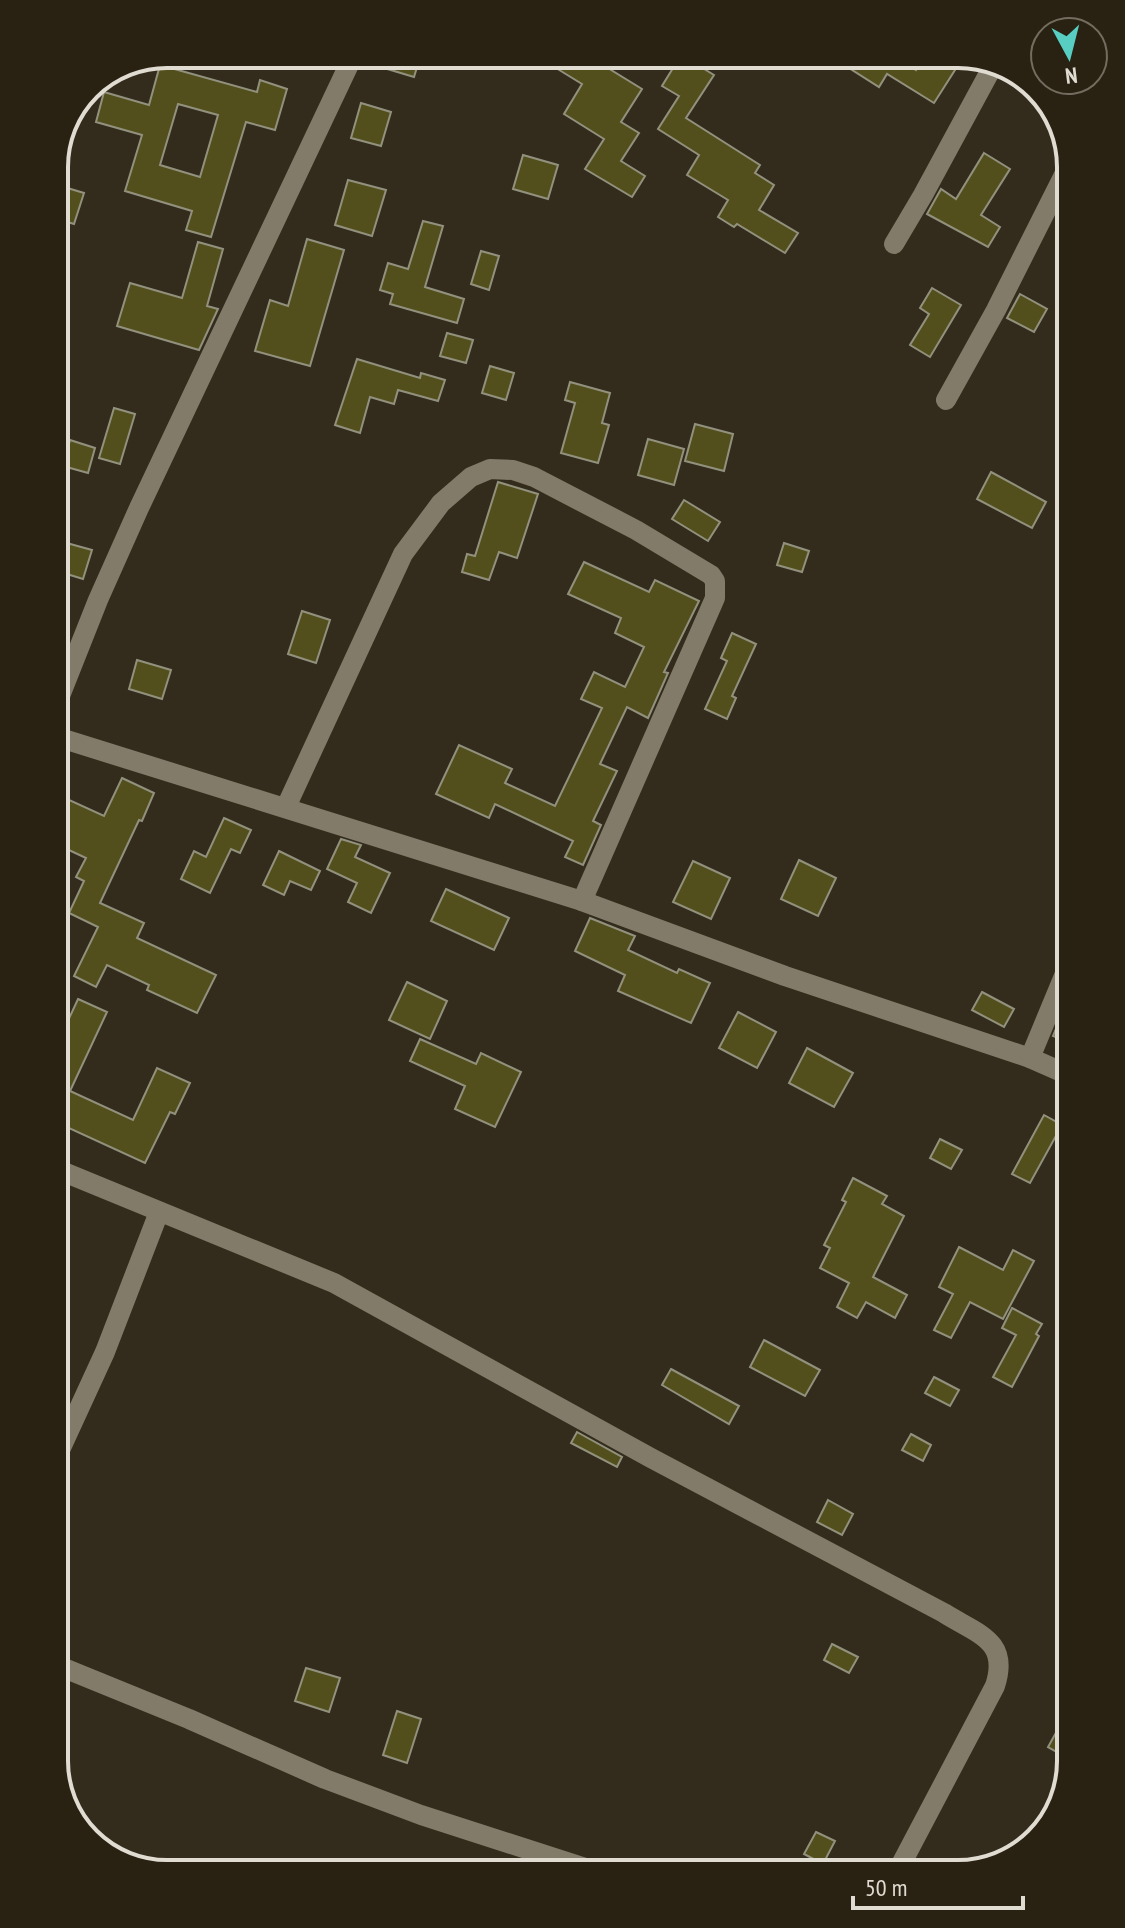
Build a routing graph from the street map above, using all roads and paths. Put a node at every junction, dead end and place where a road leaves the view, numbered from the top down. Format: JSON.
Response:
{"nodes":[{"id":1,"x":347,"y":68,"type":"edge"},
{"id":2,"x":989,"y":73,"type":"edge"},
{"id":3,"x":1057,"y":189,"type":"edge"},
{"id":4,"x":894,"y":244,"type":"dead end"},
{"id":5,"x":946,"y":400,"type":"dead end"},
{"id":6,"x":68,"y":676,"type":"edge"},
{"id":7,"x":68,"y":740,"type":"edge"},
{"id":8,"x":286,"y":807,"type":"junction"},
{"id":9,"x":582,"y":901,"type":"junction"},
{"id":10,"x":1057,"y":993,"type":"edge"},
{"id":11,"x":1030,"y":1058,"type":"junction"},
{"id":12,"x":1057,"y":1070,"type":"edge"},
{"id":13,"x":68,"y":1174,"type":"edge"},
{"id":14,"x":159,"y":1212,"type":"junction"},
{"id":15,"x":68,"y":1433,"type":"edge"},
{"id":16,"x":68,"y":1670,"type":"edge"},
{"id":17,"x":561,"y":1860,"type":"edge"},
{"id":18,"x":903,"y":1860,"type":"edge"}],
"edges":[{"from":1,"to":6,"type":"street"},
{"from":2,"to":4,"type":"street"},
{"from":3,"to":5,"type":"street"},
{"from":7,"to":8,"type":"street"},
{"from":8,"to":9,"type":"street"},
{"from":8,"to":9,"type":"street"},
{"from":9,"to":11,"type":"street"},
{"from":10,"to":11,"type":"street"},
{"from":11,"to":12,"type":"street"},
{"from":13,"to":14,"type":"street"},
{"from":14,"to":15,"type":"street"},
{"from":14,"to":18,"type":"street"},
{"from":16,"to":17,"type":"street"}]}
